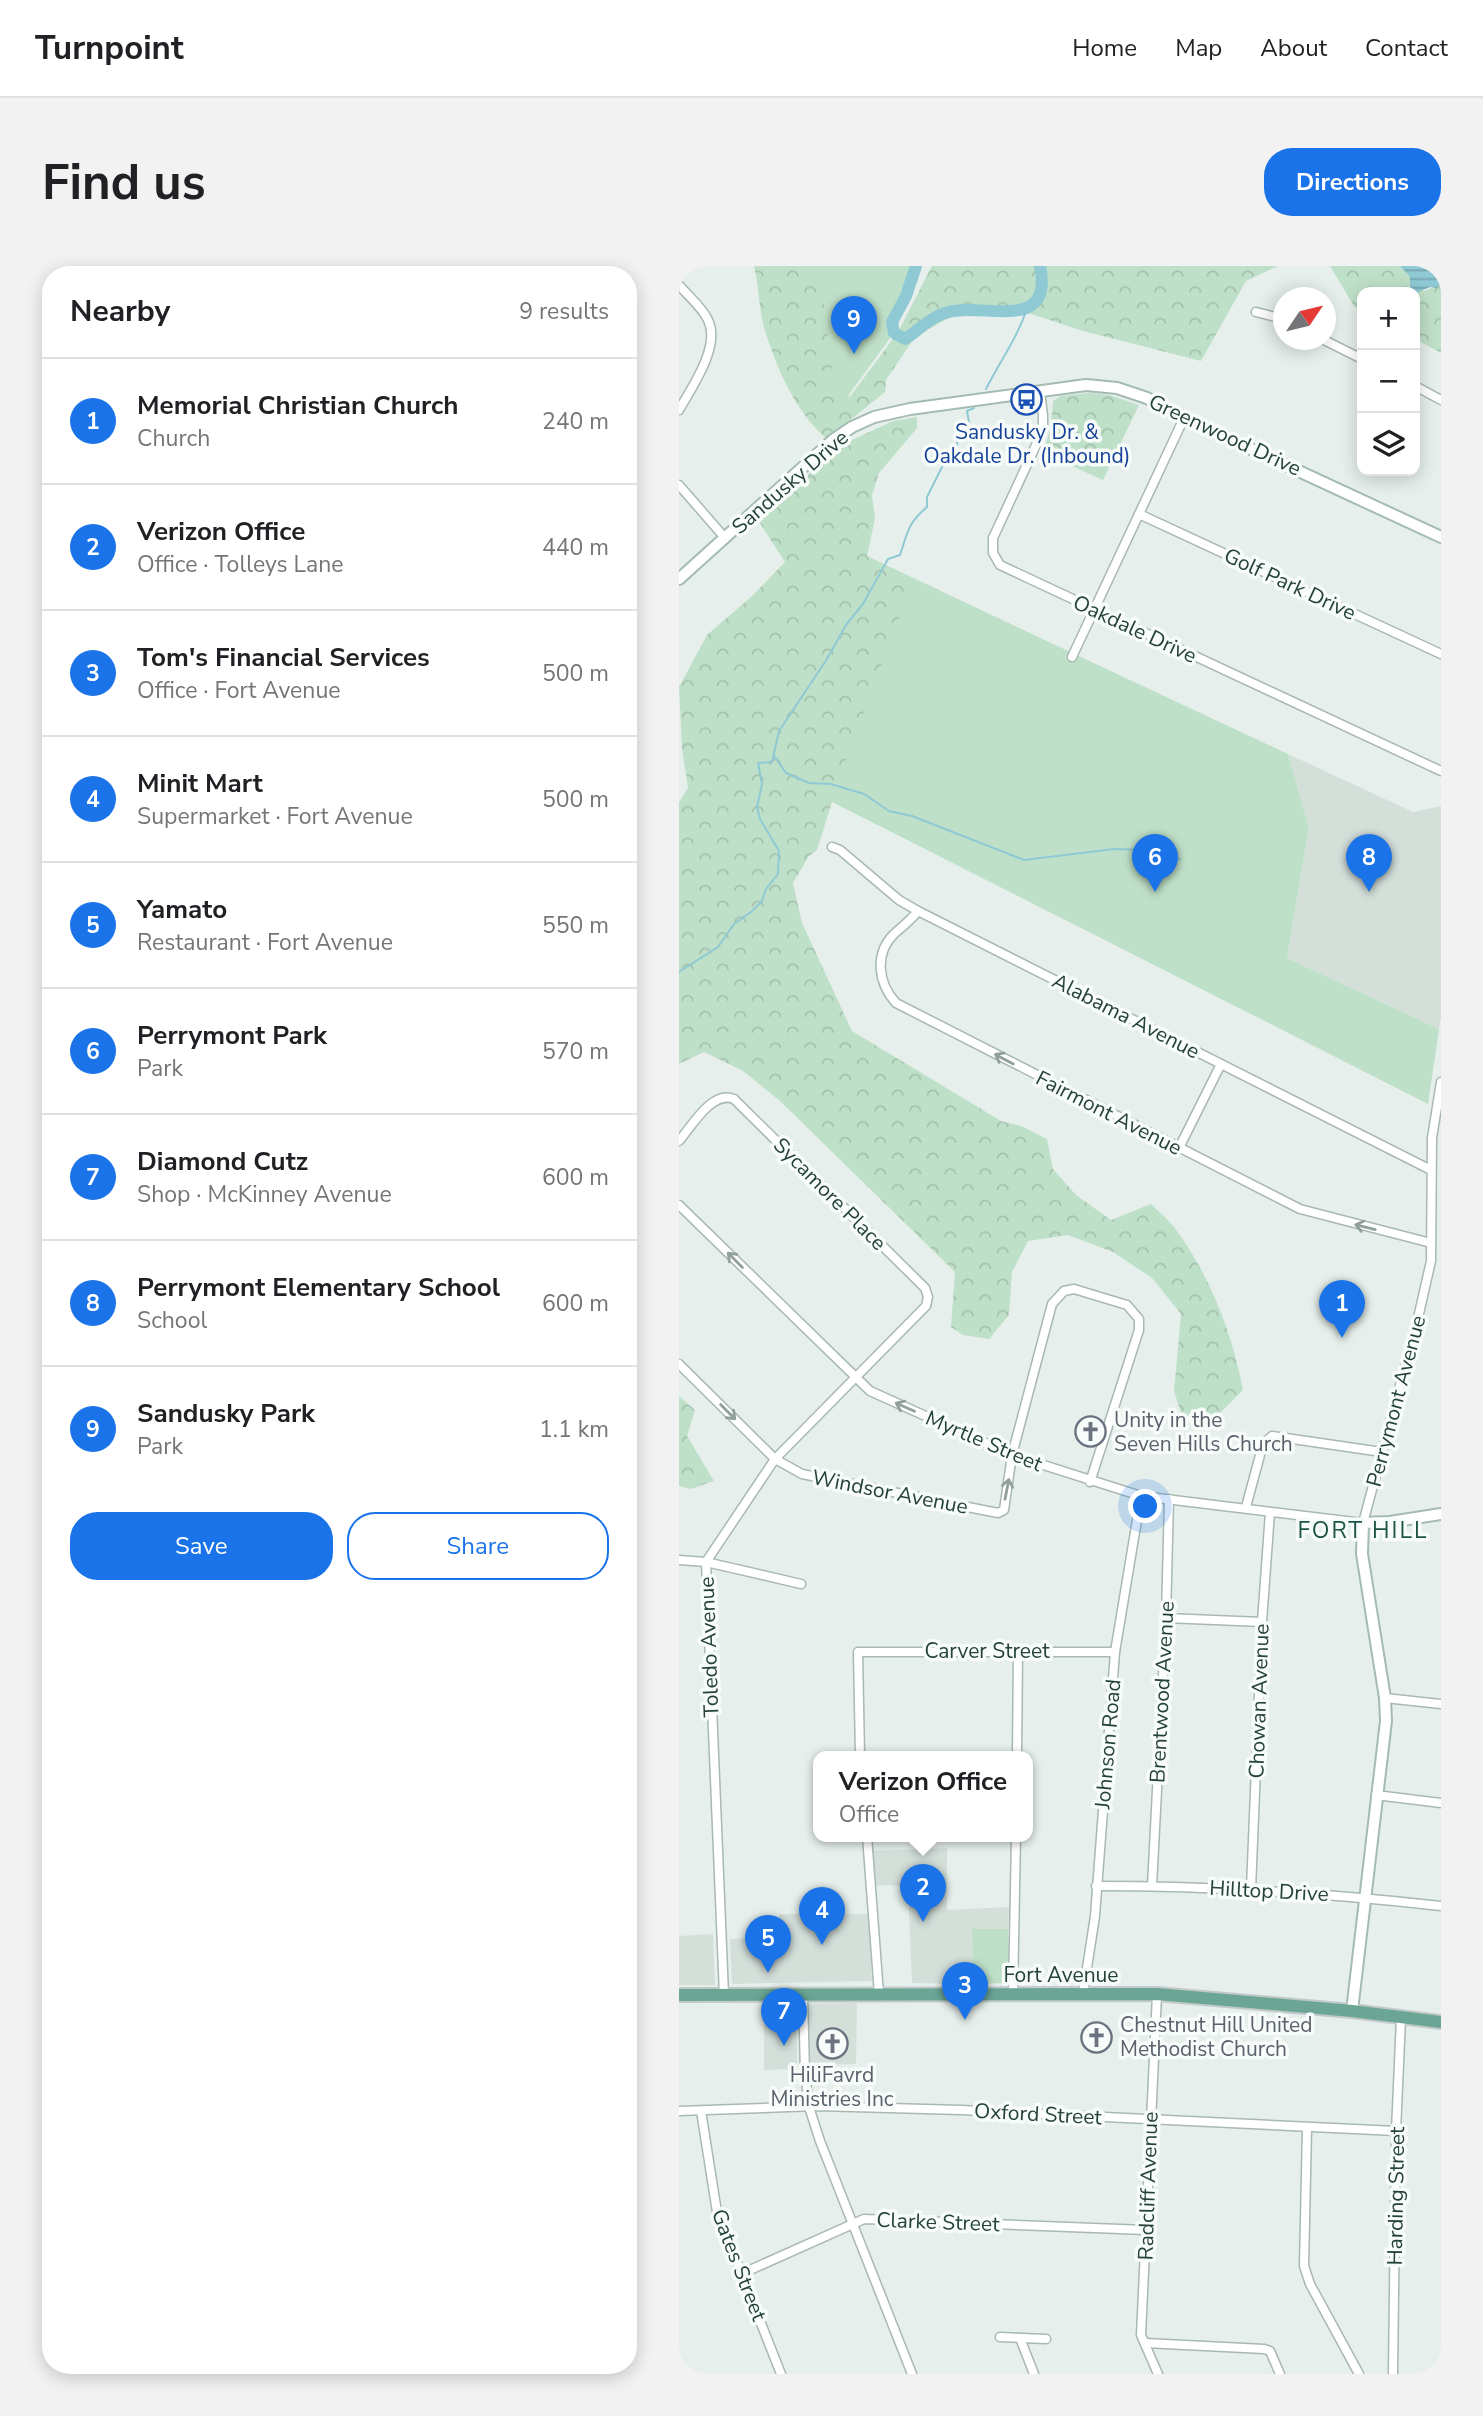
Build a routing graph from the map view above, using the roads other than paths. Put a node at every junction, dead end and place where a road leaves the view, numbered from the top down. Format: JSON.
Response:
{"nodes":[{"id":1,"x":680,"y":286,"type":"edge"},
{"id":2,"x":1256,"y":312,"type":"dead end"},
{"id":3,"x":1273,"y":316,"type":"edge"},
{"id":4,"x":1336,"y":346,"type":"edge"},
{"id":5,"x":1357,"y":356,"type":"edge"},
{"id":6,"x":1420,"y":389,"type":"edge"},
{"id":7,"x":1039,"y":391,"type":"junction"},
{"id":8,"x":997,"y":396,"type":"joint"},
{"id":9,"x":1441,"y":400,"type":"edge"},
{"id":10,"x":679,"y":410,"type":"edge"},
{"id":11,"x":1184,"y":418,"type":"junction"},
{"id":12,"x":679,"y":485,"type":"edge"},
{"id":13,"x":1139,"y":514,"type":"junction"},
{"id":14,"x":1441,"y":537,"type":"edge"},
{"id":15,"x":725,"y":538,"type":"junction"},
{"id":16,"x":679,"y":579,"type":"edge"},
{"id":17,"x":1093,"y":609,"type":"junction"},
{"id":18,"x":1441,"y":654,"type":"edge"},
{"id":19,"x":1072,"y":657,"type":"dead end"},
{"id":20,"x":1441,"y":771,"type":"edge"},
{"id":21,"x":832,"y":847,"type":"dead end"},
{"id":22,"x":918,"y":911,"type":"junction"},
{"id":23,"x":1221,"y":1064,"type":"junction"},
{"id":24,"x":1441,"y":1082,"type":"edge"},
{"id":25,"x":679,"y":1142,"type":"edge"},
{"id":26,"x":1179,"y":1148,"type":"junction"},
{"id":27,"x":1431,"y":1170,"type":"junction"},
{"id":28,"x":679,"y":1205,"type":"edge"},
{"id":29,"x":1431,"y":1243,"type":"junction"},
{"id":30,"x":1431,"y":1261,"type":"junction"},
{"id":31,"x":1441,"y":1262,"type":"edge"},
{"id":32,"x":928,"y":1297,"type":"joint"},
{"id":33,"x":679,"y":1364,"type":"edge"},
{"id":34,"x":855,"y":1378,"type":"junction"},
{"id":35,"x":1382,"y":1452,"type":"junction"},
{"id":36,"x":1012,"y":1455,"type":"junction"},
{"id":37,"x":775,"y":1459,"type":"junction"},
{"id":38,"x":1090,"y":1482,"type":"junction"},
{"id":39,"x":1141,"y":1496,"type":"junction"},
{"id":40,"x":1169,"y":1499,"type":"junction"},
{"id":41,"x":1246,"y":1507,"type":"junction"},
{"id":42,"x":1270,"y":1512,"type":"junction"},
{"id":43,"x":1441,"y":1514,"type":"edge"},
{"id":44,"x":1363,"y":1522,"type":"junction"},
{"id":45,"x":679,"y":1560,"type":"edge"},
{"id":46,"x":706,"y":1562,"type":"junction"},
{"id":47,"x":801,"y":1584,"type":"dead end"},
{"id":48,"x":1166,"y":1618,"type":"junction"},
{"id":49,"x":1262,"y":1622,"type":"junction"},
{"id":50,"x":1019,"y":1651,"type":"junction"},
{"id":51,"x":1115,"y":1652,"type":"junction"},
{"id":52,"x":1385,"y":1698,"type":"junction"},
{"id":53,"x":1441,"y":1704,"type":"edge"},
{"id":54,"x":860,"y":1751,"type":"edge"},
{"id":55,"x":1017,"y":1751,"type":"edge"},
{"id":56,"x":1377,"y":1796,"type":"junction"},
{"id":57,"x":1441,"y":1803,"type":"edge"},
{"id":58,"x":867,"y":1842,"type":"edge"},
{"id":59,"x":1016,"y":1842,"type":"edge"},
{"id":60,"x":1096,"y":1886,"type":"junction"},
{"id":61,"x":1152,"y":1886,"type":"junction"},
{"id":62,"x":1251,"y":1889,"type":"junction"},
{"id":63,"x":1364,"y":1897,"type":"junction"},
{"id":64,"x":1441,"y":1906,"type":"edge"},
{"id":65,"x":803,"y":1994,"type":"junction"},
{"id":66,"x":879,"y":1994,"type":"junction"},
{"id":67,"x":1013,"y":1994,"type":"junction"},
{"id":68,"x":1083,"y":1994,"type":"junction"},
{"id":69,"x":1157,"y":1994,"type":"junction"},
{"id":70,"x":679,"y":1995,"type":"edge"},
{"id":71,"x":724,"y":1995,"type":"junction"},
{"id":72,"x":1352,"y":2011,"type":"junction"},
{"id":73,"x":1401,"y":2018,"type":"junction"},
{"id":74,"x":1441,"y":2022,"type":"edge"},
{"id":75,"x":809,"y":2107,"type":"junction"},
{"id":76,"x":679,"y":2111,"type":"edge"},
{"id":77,"x":701,"y":2111,"type":"junction"},
{"id":78,"x":1151,"y":2119,"type":"junction"},
{"id":79,"x":1307,"y":2128,"type":"junction"},
{"id":80,"x":1397,"y":2131,"type":"junction"},
{"id":81,"x":852,"y":2223,"type":"junction"},
{"id":82,"x":1146,"y":2230,"type":"junction"},
{"id":83,"x":741,"y":2274,"type":"junction"},
{"id":84,"x":1000,"y":2337,"type":"dead end"},
{"id":85,"x":1020,"y":2338,"type":"junction"},
{"id":86,"x":1046,"y":2339,"type":"dead end"},
{"id":87,"x":1145,"y":2343,"type":"junction"},
{"id":88,"x":781,"y":2374,"type":"edge"},
{"id":89,"x":912,"y":2374,"type":"edge"},
{"id":90,"x":1034,"y":2374,"type":"edge"},
{"id":91,"x":1158,"y":2374,"type":"edge"},
{"id":92,"x":1280,"y":2374,"type":"edge"},
{"id":93,"x":1359,"y":2374,"type":"edge"},
{"id":94,"x":1393,"y":2374,"type":"edge"}],
"edges":[{"from":1,"to":10,"type":"street"},
{"from":2,"to":3,"type":"street"},
{"from":4,"to":5,"type":"street"},
{"from":6,"to":9,"type":"street"},
{"from":7,"to":8,"type":"street","name":"Greenwood Drive"},
{"from":7,"to":11,"type":"street","name":"Greenwood Drive"},
{"from":7,"to":17,"type":"street","name":"Oakdale Drive"},
{"from":8,"to":15,"type":"street","name":"Sandusky Drive"},
{"from":11,"to":13,"type":"street"},
{"from":11,"to":14,"type":"street","name":"Greenwood Drive"},
{"from":12,"to":15,"type":"street"},
{"from":13,"to":17,"type":"street"},
{"from":13,"to":18,"type":"street","name":"Golf Park Drive"},
{"from":15,"to":16,"type":"street","name":"Sandusky Drive"},
{"from":17,"to":19,"type":"street"},
{"from":17,"to":20,"type":"street","name":"Oakdale Drive"},
{"from":21,"to":22,"type":"street","name":"Alabama Avenue"},
{"from":22,"to":23,"type":"street","name":"Alabama Avenue"},
{"from":26,"to":22,"type":"street","name":"Fairmont Avenue","one_way":true},
{"from":23,"to":26,"type":"street"},
{"from":23,"to":27,"type":"street","name":"Alabama Avenue"},
{"from":24,"to":27,"type":"street","name":"Perrymont Avenue"},
{"from":25,"to":32,"type":"street","name":"Sycamore Place"},
{"from":29,"to":26,"type":"street","name":"Fairmont Avenue","one_way":true},
{"from":27,"to":29,"type":"street","name":"Perrymont Avenue"},
{"from":34,"to":28,"type":"street","name":"Myrtle Street","one_way":true},
{"from":29,"to":30,"type":"street","name":"Perrymont Avenue"},
{"from":30,"to":31,"type":"street"},
{"from":30,"to":35,"type":"street","name":"Perrymont Avenue"},
{"from":32,"to":34,"type":"street","name":"Toledo Avenue"},
{"from":33,"to":37,"type":"street","name":"Windsor Avenue","one_way":true},
{"from":36,"to":34,"type":"street","name":"Myrtle Street","one_way":true},
{"from":34,"to":37,"type":"street","name":"Toledo Avenue"},
{"from":35,"to":41,"type":"street"},
{"from":35,"to":44,"type":"street","name":"Perrymont Avenue"},
{"from":37,"to":36,"type":"street","name":"Windsor Avenue","one_way":true},
{"from":36,"to":38,"type":"street","name":"Myrtle Street"},
{"from":36,"to":38,"type":"street"},
{"from":37,"to":46,"type":"street","name":"Toledo Avenue"},
{"from":38,"to":39,"type":"street","name":"Myrtle Street"},
{"from":39,"to":40,"type":"street","name":"Myrtle Street"},
{"from":39,"to":51,"type":"street","name":"Johnson Road"},
{"from":40,"to":41,"type":"street","name":"Myrtle Street"},
{"from":40,"to":48,"type":"street","name":"Brentwood Avenue"},
{"from":41,"to":42,"type":"street","name":"Myrtle Street"},
{"from":42,"to":44,"type":"street","name":"Myrtle Street"},
{"from":42,"to":49,"type":"street","name":"Chowan Avenue"},
{"from":43,"to":44,"type":"street"},
{"from":44,"to":52,"type":"street","name":"Perrymont Avenue"},
{"from":45,"to":46,"type":"street"},
{"from":46,"to":47,"type":"street"},
{"from":46,"to":71,"type":"street","name":"Toledo Avenue"},
{"from":48,"to":49,"type":"street"},
{"from":48,"to":61,"type":"street","name":"Brentwood Avenue"},
{"from":49,"to":62,"type":"street","name":"Chowan Avenue"},
{"from":50,"to":51,"type":"street","name":"Carver Street"},
{"from":50,"to":54,"type":"street","name":"Carver Street"},
{"from":50,"to":55,"type":"street"},
{"from":51,"to":60,"type":"street","name":"Johnson Road"},
{"from":52,"to":53,"type":"street"},
{"from":52,"to":56,"type":"street","name":"Perrymont Avenue"},
{"from":56,"to":57,"type":"street"},
{"from":56,"to":63,"type":"street","name":"Perrymont Avenue"},
{"from":58,"to":66,"type":"street"},
{"from":59,"to":67,"type":"street"},
{"from":60,"to":61,"type":"street","name":"Hilltop Drive"},
{"from":60,"to":68,"type":"street","name":"Johnson Road"},
{"from":61,"to":62,"type":"street","name":"Hilltop Drive"},
{"from":62,"to":63,"type":"street","name":"Hilltop Drive"},
{"from":63,"to":64,"type":"street","name":"Hilltop Drive"},
{"from":63,"to":72,"type":"street","name":"Perrymont Avenue"},
{"from":65,"to":66,"type":"main road","name":"Fort Avenue"},
{"from":65,"to":71,"type":"main road","name":"Fort Avenue"},
{"from":65,"to":75,"type":"street"},
{"from":66,"to":67,"type":"main road","name":"Fort Avenue"},
{"from":67,"to":68,"type":"main road","name":"Fort Avenue"},
{"from":68,"to":69,"type":"main road","name":"Fort Avenue"},
{"from":69,"to":72,"type":"main road","name":"Fort Avenue"},
{"from":69,"to":78,"type":"street","name":"Radcliff Avenue"},
{"from":70,"to":71,"type":"main road","name":"Fort Avenue"},
{"from":72,"to":73,"type":"main road","name":"Fort Avenue"},
{"from":73,"to":74,"type":"main road","name":"Fort Avenue"},
{"from":73,"to":80,"type":"street","name":"Harding Street"},
{"from":75,"to":77,"type":"street","name":"Oxford Street"},
{"from":75,"to":78,"type":"street","name":"Oxford Street"},
{"from":75,"to":81,"type":"street"},
{"from":76,"to":77,"type":"street","name":"Oxford Street"},
{"from":77,"to":83,"type":"street","name":"Gates Street"},
{"from":78,"to":79,"type":"street","name":"Oxford Street"},
{"from":78,"to":82,"type":"street","name":"Radcliff Avenue"},
{"from":79,"to":80,"type":"street","name":"Oxford Street"},
{"from":79,"to":93,"type":"street"},
{"from":80,"to":94,"type":"street","name":"Harding Street"},
{"from":81,"to":82,"type":"street","name":"Clarke Street"},
{"from":81,"to":83,"type":"street","name":"Clarke Street"},
{"from":81,"to":89,"type":"street"},
{"from":82,"to":87,"type":"street","name":"Radcliff Avenue"},
{"from":83,"to":88,"type":"street","name":"Gates Street"},
{"from":84,"to":85,"type":"street"},
{"from":85,"to":86,"type":"street"},
{"from":85,"to":90,"type":"street"},
{"from":87,"to":91,"type":"street","name":"Radcliff Avenue"},
{"from":87,"to":92,"type":"street"}]}
